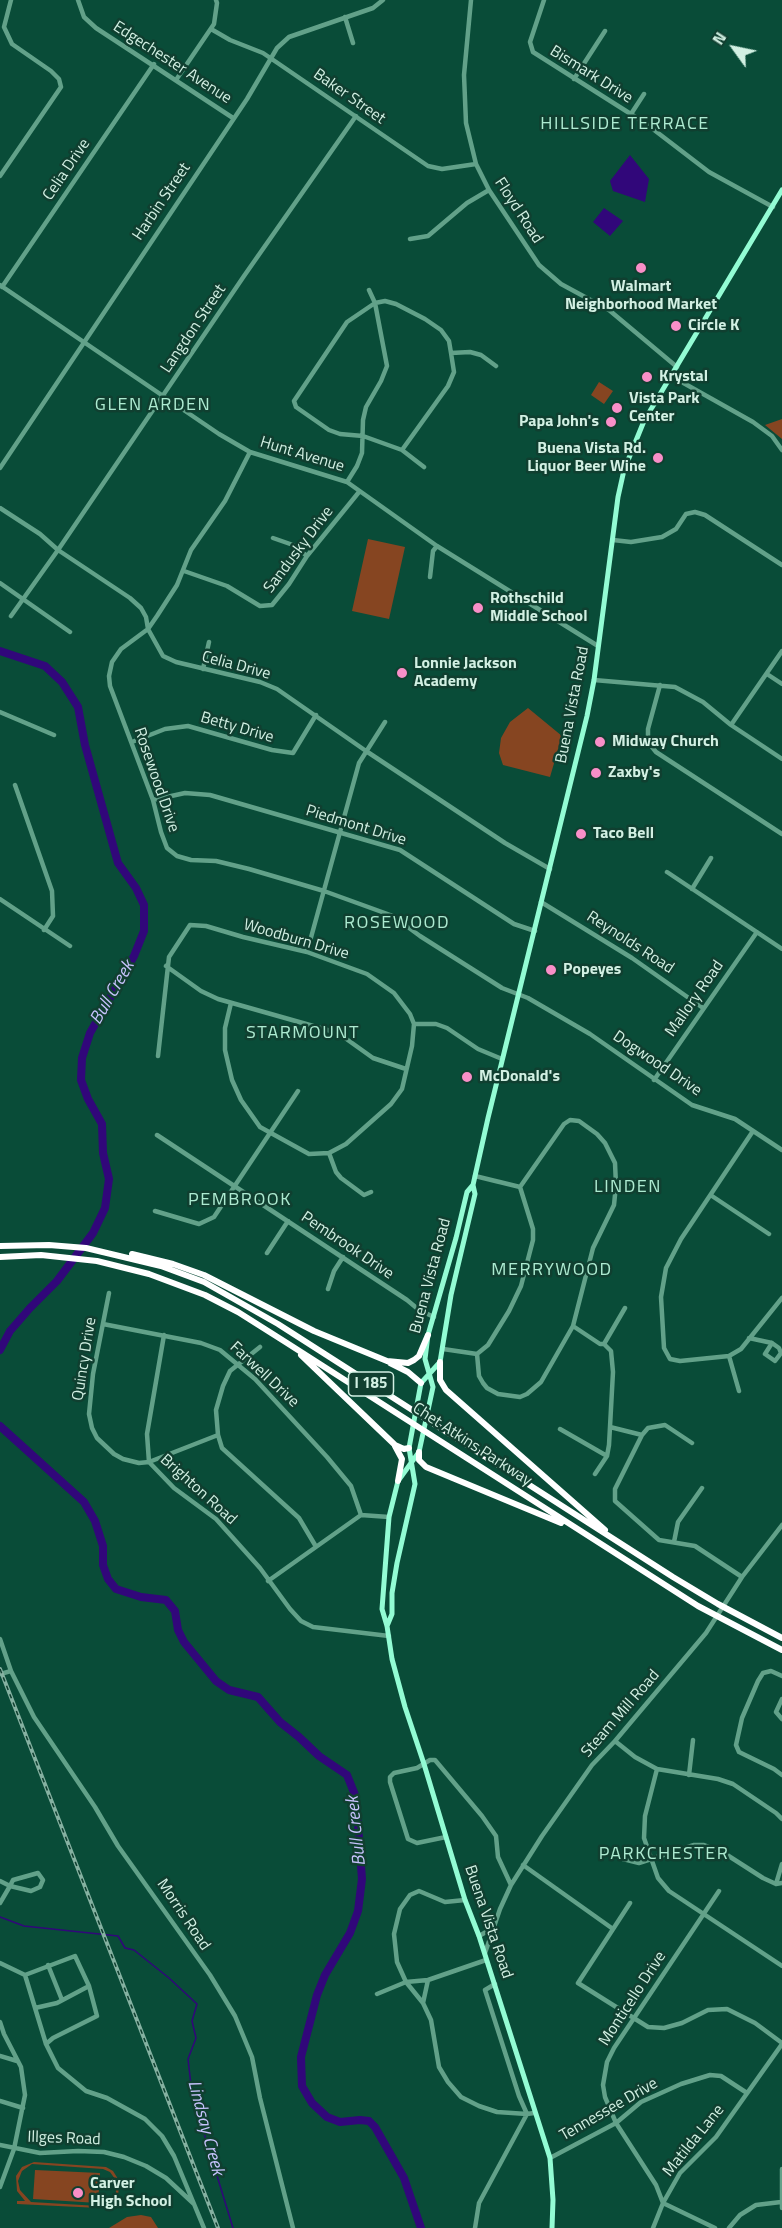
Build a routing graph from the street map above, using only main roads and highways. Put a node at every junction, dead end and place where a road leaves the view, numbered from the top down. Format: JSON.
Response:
{"nodes":[{"id":1,"x":782,"y":190,"type":"edge"},
{"id":2,"x":473,"y":1185,"type":"junction"},
{"id":3,"x":0,"y":1246,"type":"edge"},
{"id":4,"x":112,"y":1252,"type":"junction"},
{"id":5,"x":0,"y":1257,"type":"edge"},
{"id":6,"x":428,"y":1335,"type":"junction"},
{"id":7,"x":287,"y":1342,"type":"junction"},
{"id":8,"x":387,"y":1362,"type":"junction"},
{"id":9,"x":440,"y":1362,"type":"junction"},
{"id":10,"x":429,"y":1376,"type":"junction"},
{"id":11,"x":422,"y":1383,"type":"junction"},
{"id":12,"x":395,"y":1445,"type":"junction"},
{"id":13,"x":409,"y":1448,"type":"junction"},
{"id":14,"x":419,"y":1452,"type":"junction"},
{"id":15,"x":411,"y":1464,"type":"junction"},
{"id":16,"x":398,"y":1481,"type":"junction"},
{"id":17,"x":619,"y":1542,"type":"junction"},
{"id":18,"x":619,"y":1557,"type":"junction"},
{"id":19,"x":387,"y":1626,"type":"junction"},
{"id":20,"x":782,"y":1638,"type":"edge"},
{"id":21,"x":782,"y":1650,"type":"edge"},
{"id":22,"x":552,"y":2228,"type":"edge"}],
"edges":[{"from":1,"to":2,"type":"main road","name":"Buena Vista Road"},
{"from":2,"to":6,"type":"main road","name":"Buena Vista Road"},
{"from":2,"to":9,"type":"main road","name":"Buena Vista Road"},
{"from":3,"to":4,"type":"highway"},
{"from":4,"to":8,"type":"highway"},
{"from":4,"to":17,"type":"highway","name":"Chet Atkins Parkway","number":"I 185"},
{"from":5,"to":7,"type":"highway","name":"Chet Atkins Parkway","number":"I 185"},
{"from":6,"to":8,"type":"highway"},
{"from":6,"to":10,"type":"main road","name":"Buena Vista Road"},
{"from":7,"to":12,"type":"highway"},
{"from":7,"to":18,"type":"highway","name":"Chet Atkins Parkway","number":"I 185"},
{"from":8,"to":11,"type":"highway"},
{"from":9,"to":10,"type":"main road","name":"Buena Vista Road"},
{"from":9,"to":17,"type":"highway"},
{"from":10,"to":11,"type":"main road","name":"Buena Vista Road"},
{"from":10,"to":14,"type":"main road","name":"Buena Vista Road"},
{"from":11,"to":13,"type":"main road","name":"Buena Vista Road"},
{"from":12,"to":13,"type":"highway"},
{"from":12,"to":16,"type":"highway"},
{"from":13,"to":15,"type":"main road","name":"Buena Vista Road"},
{"from":14,"to":15,"type":"main road","name":"Buena Vista Road"},
{"from":14,"to":18,"type":"highway"},
{"from":15,"to":16,"type":"main road","name":"Buena Vista Road"},
{"from":15,"to":19,"type":"main road","name":"Buena Vista Road"},
{"from":16,"to":19,"type":"main road","name":"Buena Vista Road"},
{"from":17,"to":20,"type":"highway","name":"Chet Atkins Parkway","number":"I 185"},
{"from":18,"to":21,"type":"highway","name":"Chet Atkins Parkway","number":"I 185"},
{"from":19,"to":22,"type":"main road","name":"Buena Vista Road"}]}
